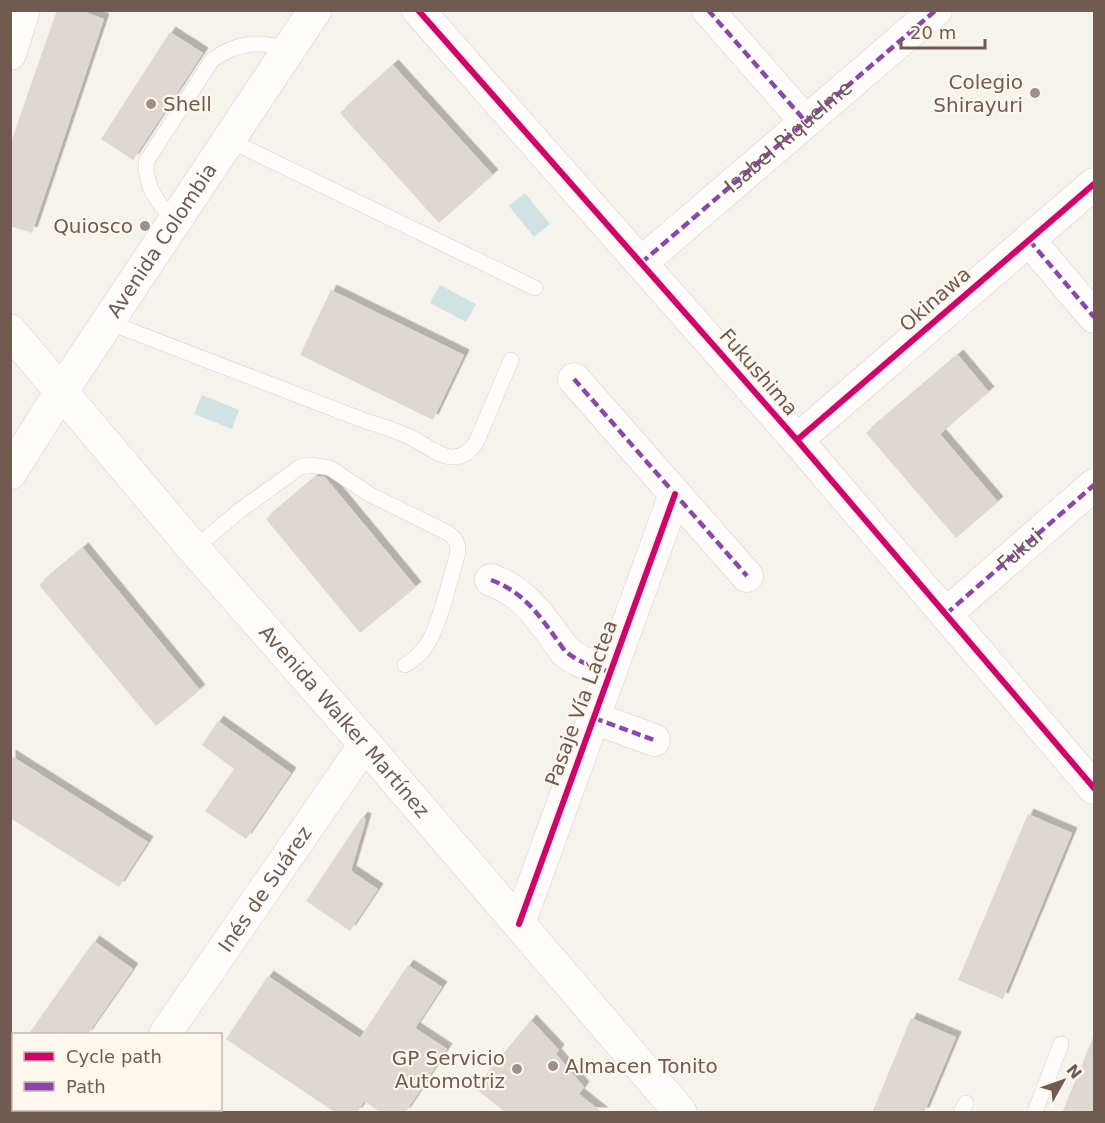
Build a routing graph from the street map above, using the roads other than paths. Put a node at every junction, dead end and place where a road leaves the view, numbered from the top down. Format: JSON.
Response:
{"nodes":[{"id":1,"x":24,"y":10,"type":"edge"},
{"id":2,"x":315,"y":10,"type":"edge"},
{"id":3,"x":418,"y":10,"type":"edge"},
{"id":4,"x":708,"y":10,"type":"edge"},
{"id":5,"x":936,"y":10,"type":"edge"},
{"id":6,"x":289,"y":50,"type":"junction"},
{"id":7,"x":10,"y":54,"type":"edge"},
{"id":8,"x":806,"y":122,"type":"junction"},
{"id":9,"x":229,"y":140,"type":"junction"},
{"id":10,"x":1095,"y":184,"type":"edge"},
{"id":11,"x":177,"y":219,"type":"junction"},
{"id":12,"x":1029,"y":240,"type":"junction"},
{"id":13,"x":641,"y":263,"type":"junction"},
{"id":14,"x":535,"y":288,"type":"dead end"},
{"id":15,"x":1095,"y":317,"type":"edge"},
{"id":16,"x":108,"y":322,"type":"junction"},
{"id":17,"x":10,"y":331,"type":"edge"},
{"id":18,"x":511,"y":360,"type":"dead end"},
{"id":19,"x":574,"y":379,"type":"dead end"},
{"id":20,"x":61,"y":392,"type":"junction"},
{"id":21,"x":797,"y":440,"type":"junction"},
{"id":22,"x":10,"y":473,"type":"edge"},
{"id":23,"x":1095,"y":485,"type":"edge"},
{"id":24,"x":675,"y":494,"type":"junction"},
{"id":25,"x":194,"y":549,"type":"junction"},
{"id":26,"x":747,"y":576,"type":"dead end"},
{"id":27,"x":491,"y":580,"type":"dead end"},
{"id":28,"x":946,"y":614,"type":"junction"},
{"id":29,"x":405,"y":665,"type":"dead end"},
{"id":30,"x":610,"y":672,"type":"junction"},
{"id":31,"x":594,"y":718,"type":"junction"},
{"id":32,"x":654,"y":740,"type":"dead end"},
{"id":33,"x":365,"y":744,"type":"junction"},
{"id":34,"x":1092,"y":779,"type":"edge"},
{"id":35,"x":519,"y":924,"type":"junction"},
{"id":36,"x":166,"y":1033,"type":"edge"},
{"id":37,"x":1061,"y":1044,"type":"dead end"},
{"id":38,"x":680,"y":1113,"type":"edge"},
{"id":39,"x":1035,"y":1113,"type":"edge"}],
"edges":[{"from":1,"to":7,"type":"street"},
{"from":2,"to":6,"type":"main road","name":"Avenida Colombia"},
{"from":3,"to":13,"type":"street","name":"Fukushima"},
{"from":4,"to":8,"type":"street"},
{"from":5,"to":8,"type":"street","name":"Isabel Riquelme"},
{"from":6,"to":9,"type":"main road","name":"Avenida Colombia"},
{"from":6,"to":11,"type":"lane"},
{"from":8,"to":13,"type":"street","name":"Isabel Riquelme"},
{"from":9,"to":11,"type":"main road","name":"Avenida Colombia"},
{"from":9,"to":14,"type":"lane"},
{"from":10,"to":12,"type":"street","name":"Okinawa"},
{"from":11,"to":16,"type":"main road","name":"Avenida Colombia"},
{"from":12,"to":15,"type":"street"},
{"from":12,"to":21,"type":"street","name":"Okinawa"},
{"from":13,"to":21,"type":"street","name":"Fukushima"},
{"from":16,"to":18,"type":"lane"},
{"from":16,"to":20,"type":"main road","name":"Avenida Colombia"},
{"from":17,"to":20,"type":"main road","name":"Avenida Walker Martínez"},
{"from":19,"to":24,"type":"street"},
{"from":20,"to":22,"type":"main road","name":"Avenida Colombia"},
{"from":20,"to":25,"type":"main road","name":"Avenida Walker Martínez"},
{"from":21,"to":28,"type":"street","name":"Fukushima"},
{"from":23,"to":28,"type":"street","name":"Fukui"},
{"from":24,"to":26,"type":"street"},
{"from":24,"to":30,"type":"street","name":"Pasaje Vía Láctea"},
{"from":25,"to":29,"type":"lane"},
{"from":25,"to":33,"type":"main road","name":"Avenida Walker Martínez"},
{"from":27,"to":30,"type":"street"},
{"from":28,"to":34,"type":"street","name":"Fukushima"},
{"from":30,"to":31,"type":"street","name":"Pasaje Vía Láctea"},
{"from":31,"to":32,"type":"street"},
{"from":31,"to":35,"type":"street","name":"Pasaje Vía Láctea"},
{"from":33,"to":35,"type":"main road","name":"Avenida Walker Martínez"},
{"from":33,"to":36,"type":"street","name":"Inés de Suárez"},
{"from":35,"to":38,"type":"main road","name":"Avenida Walker Martínez"},
{"from":37,"to":39,"type":"lane"}]}
